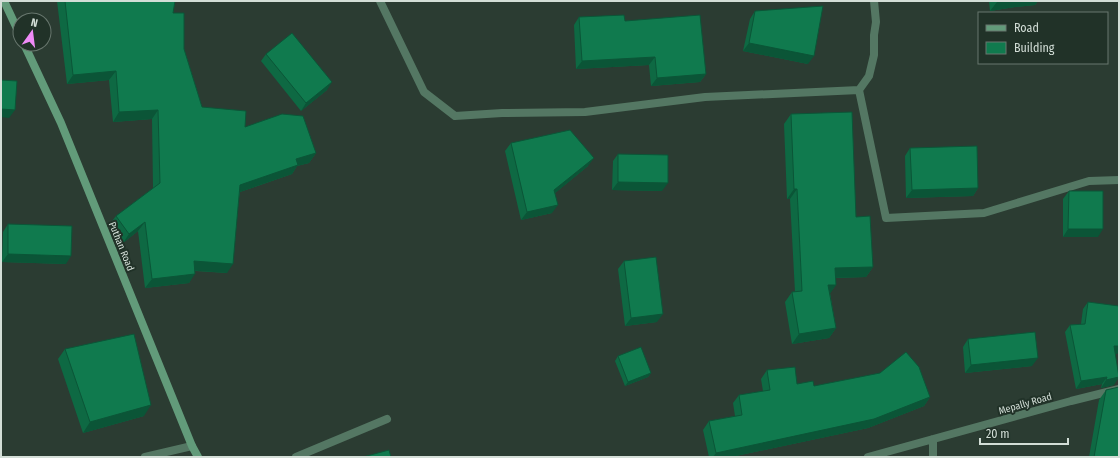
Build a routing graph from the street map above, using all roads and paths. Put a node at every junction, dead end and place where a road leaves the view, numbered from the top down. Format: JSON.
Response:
{"nodes":[{"id":1,"x":4,"y":1,"type":"edge"},
{"id":2,"x":380,"y":1,"type":"edge"},
{"id":3,"x":874,"y":1,"type":"edge"},
{"id":4,"x":12,"y":18,"type":"edge"},
{"id":5,"x":28,"y":52,"type":"edge"},
{"id":6,"x":859,"y":90,"type":"junction"},
{"id":7,"x":1119,"y":180,"type":"edge"},
{"id":8,"x":1119,"y":389,"type":"edge"},
{"id":9,"x":387,"y":418,"type":"dead end"},
{"id":10,"x":934,"y":439,"type":"junction"},
{"id":11,"x":192,"y":446,"type":"junction"},
{"id":12,"x":145,"y":457,"type":"edge"},
{"id":13,"x":198,"y":457,"type":"edge"},
{"id":14,"x":296,"y":457,"type":"edge"},
{"id":15,"x":868,"y":457,"type":"edge"},
{"id":16,"x":933,"y":457,"type":"edge"}],
"edges":[{"from":1,"to":4,"type":"street"},
{"from":2,"to":6,"type":"street"},
{"from":3,"to":6,"type":"street"},
{"from":5,"to":11,"type":"street","name":"Puthan Road"},
{"from":6,"to":7,"type":"street"},
{"from":8,"to":10,"type":"street","name":"Mepally Road"},
{"from":9,"to":14,"type":"street"},
{"from":10,"to":15,"type":"street","name":"Mepally Road"},
{"from":10,"to":16,"type":"street"},
{"from":11,"to":12,"type":"street"},
{"from":11,"to":13,"type":"street","name":"Puthan Road"}]}
